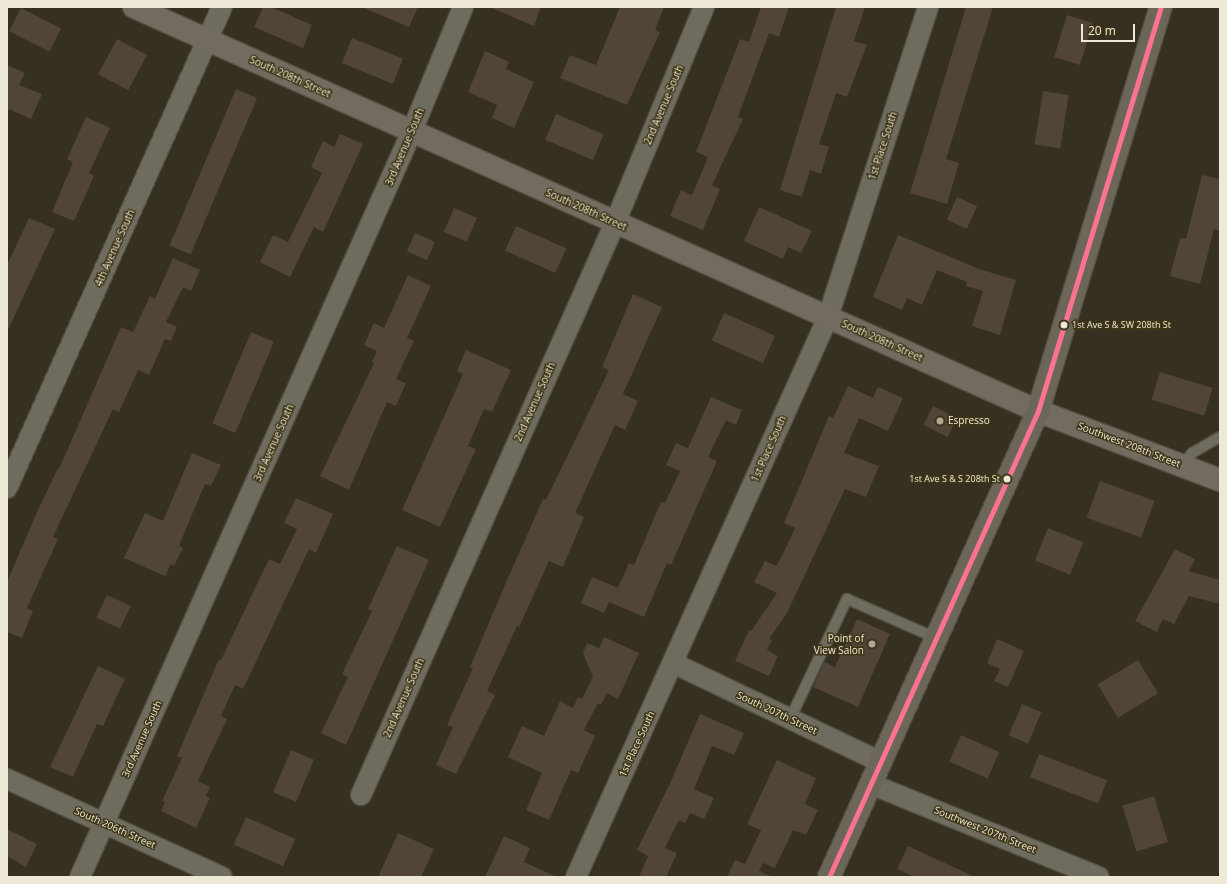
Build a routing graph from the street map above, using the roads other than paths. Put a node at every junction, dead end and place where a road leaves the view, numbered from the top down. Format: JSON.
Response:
{"nodes":[{"id":1,"x":134,"y":7,"type":"edge"},
{"id":2,"x":222,"y":7,"type":"edge"},
{"id":3,"x":463,"y":7,"type":"edge"},
{"id":4,"x":704,"y":7,"type":"edge"},
{"id":5,"x":928,"y":7,"type":"edge"},
{"id":6,"x":1161,"y":7,"type":"edge"},
{"id":7,"x":208,"y":41,"type":"junction"},
{"id":8,"x":412,"y":131,"type":"junction"},
{"id":9,"x":614,"y":223,"type":"junction"},
{"id":10,"x":828,"y":318,"type":"junction"},
{"id":11,"x":1038,"y":411,"type":"junction"},
{"id":12,"x":1220,"y":437,"type":"edge"},
{"id":13,"x":1182,"y":466,"type":"junction"},
{"id":14,"x":1220,"y":480,"type":"edge"},
{"id":15,"x":7,"y":488,"type":"edge"},
{"id":16,"x":936,"y":638,"type":"junction"},
{"id":17,"x":673,"y":664,"type":"junction"},
{"id":18,"x":790,"y":719,"type":"junction"},
{"id":19,"x":881,"y":762,"type":"junction"},
{"id":20,"x":7,"y":779,"type":"edge"},
{"id":21,"x":871,"y":784,"type":"junction"},
{"id":22,"x":361,"y":795,"type":"dead end"},
{"id":23,"x":105,"y":823,"type":"junction"},
{"id":24,"x":80,"y":877,"type":"edge"},
{"id":25,"x":222,"y":877,"type":"edge"},
{"id":26,"x":576,"y":877,"type":"edge"},
{"id":27,"x":829,"y":877,"type":"edge"},
{"id":28,"x":1098,"y":877,"type":"edge"}],
"edges":[{"from":1,"to":7,"type":"street","name":"South 208th Street"},
{"from":2,"to":7,"type":"street","name":"4th Avenue South"},
{"from":3,"to":8,"type":"street","name":"3rd Avenue South"},
{"from":4,"to":9,"type":"street","name":"2nd Avenue South"},
{"from":5,"to":10,"type":"street","name":"1st Place South"},
{"from":6,"to":11,"type":"main road"},
{"from":7,"to":8,"type":"street","name":"South 208th Street"},
{"from":7,"to":15,"type":"street","name":"4th Avenue South"},
{"from":8,"to":9,"type":"street","name":"South 208th Street"},
{"from":8,"to":23,"type":"street","name":"3rd Avenue South"},
{"from":9,"to":10,"type":"street","name":"South 208th Street"},
{"from":9,"to":22,"type":"street","name":"2nd Avenue South"},
{"from":10,"to":11,"type":"street","name":"South 208th Street"},
{"from":10,"to":17,"type":"street","name":"1st Place South"},
{"from":11,"to":13,"type":"street","name":"Southwest 208th Street"},
{"from":11,"to":16,"type":"main road"},
{"from":12,"to":13,"type":"lane"},
{"from":13,"to":14,"type":"street","name":"Southwest 208th Street"},
{"from":16,"to":18,"type":"lane"},
{"from":16,"to":19,"type":"main road"},
{"from":17,"to":18,"type":"street","name":"South 207th Street"},
{"from":17,"to":26,"type":"street","name":"1st Place South"},
{"from":18,"to":19,"type":"street","name":"South 207th Street"},
{"from":19,"to":21,"type":"main road"},
{"from":20,"to":23,"type":"street","name":"South 206th Street"},
{"from":21,"to":27,"type":"main road"},
{"from":21,"to":28,"type":"street","name":"Southwest 207th Street"},
{"from":23,"to":24,"type":"street","name":"3rd Avenue South"},
{"from":23,"to":25,"type":"street","name":"South 206th Street"}]}
